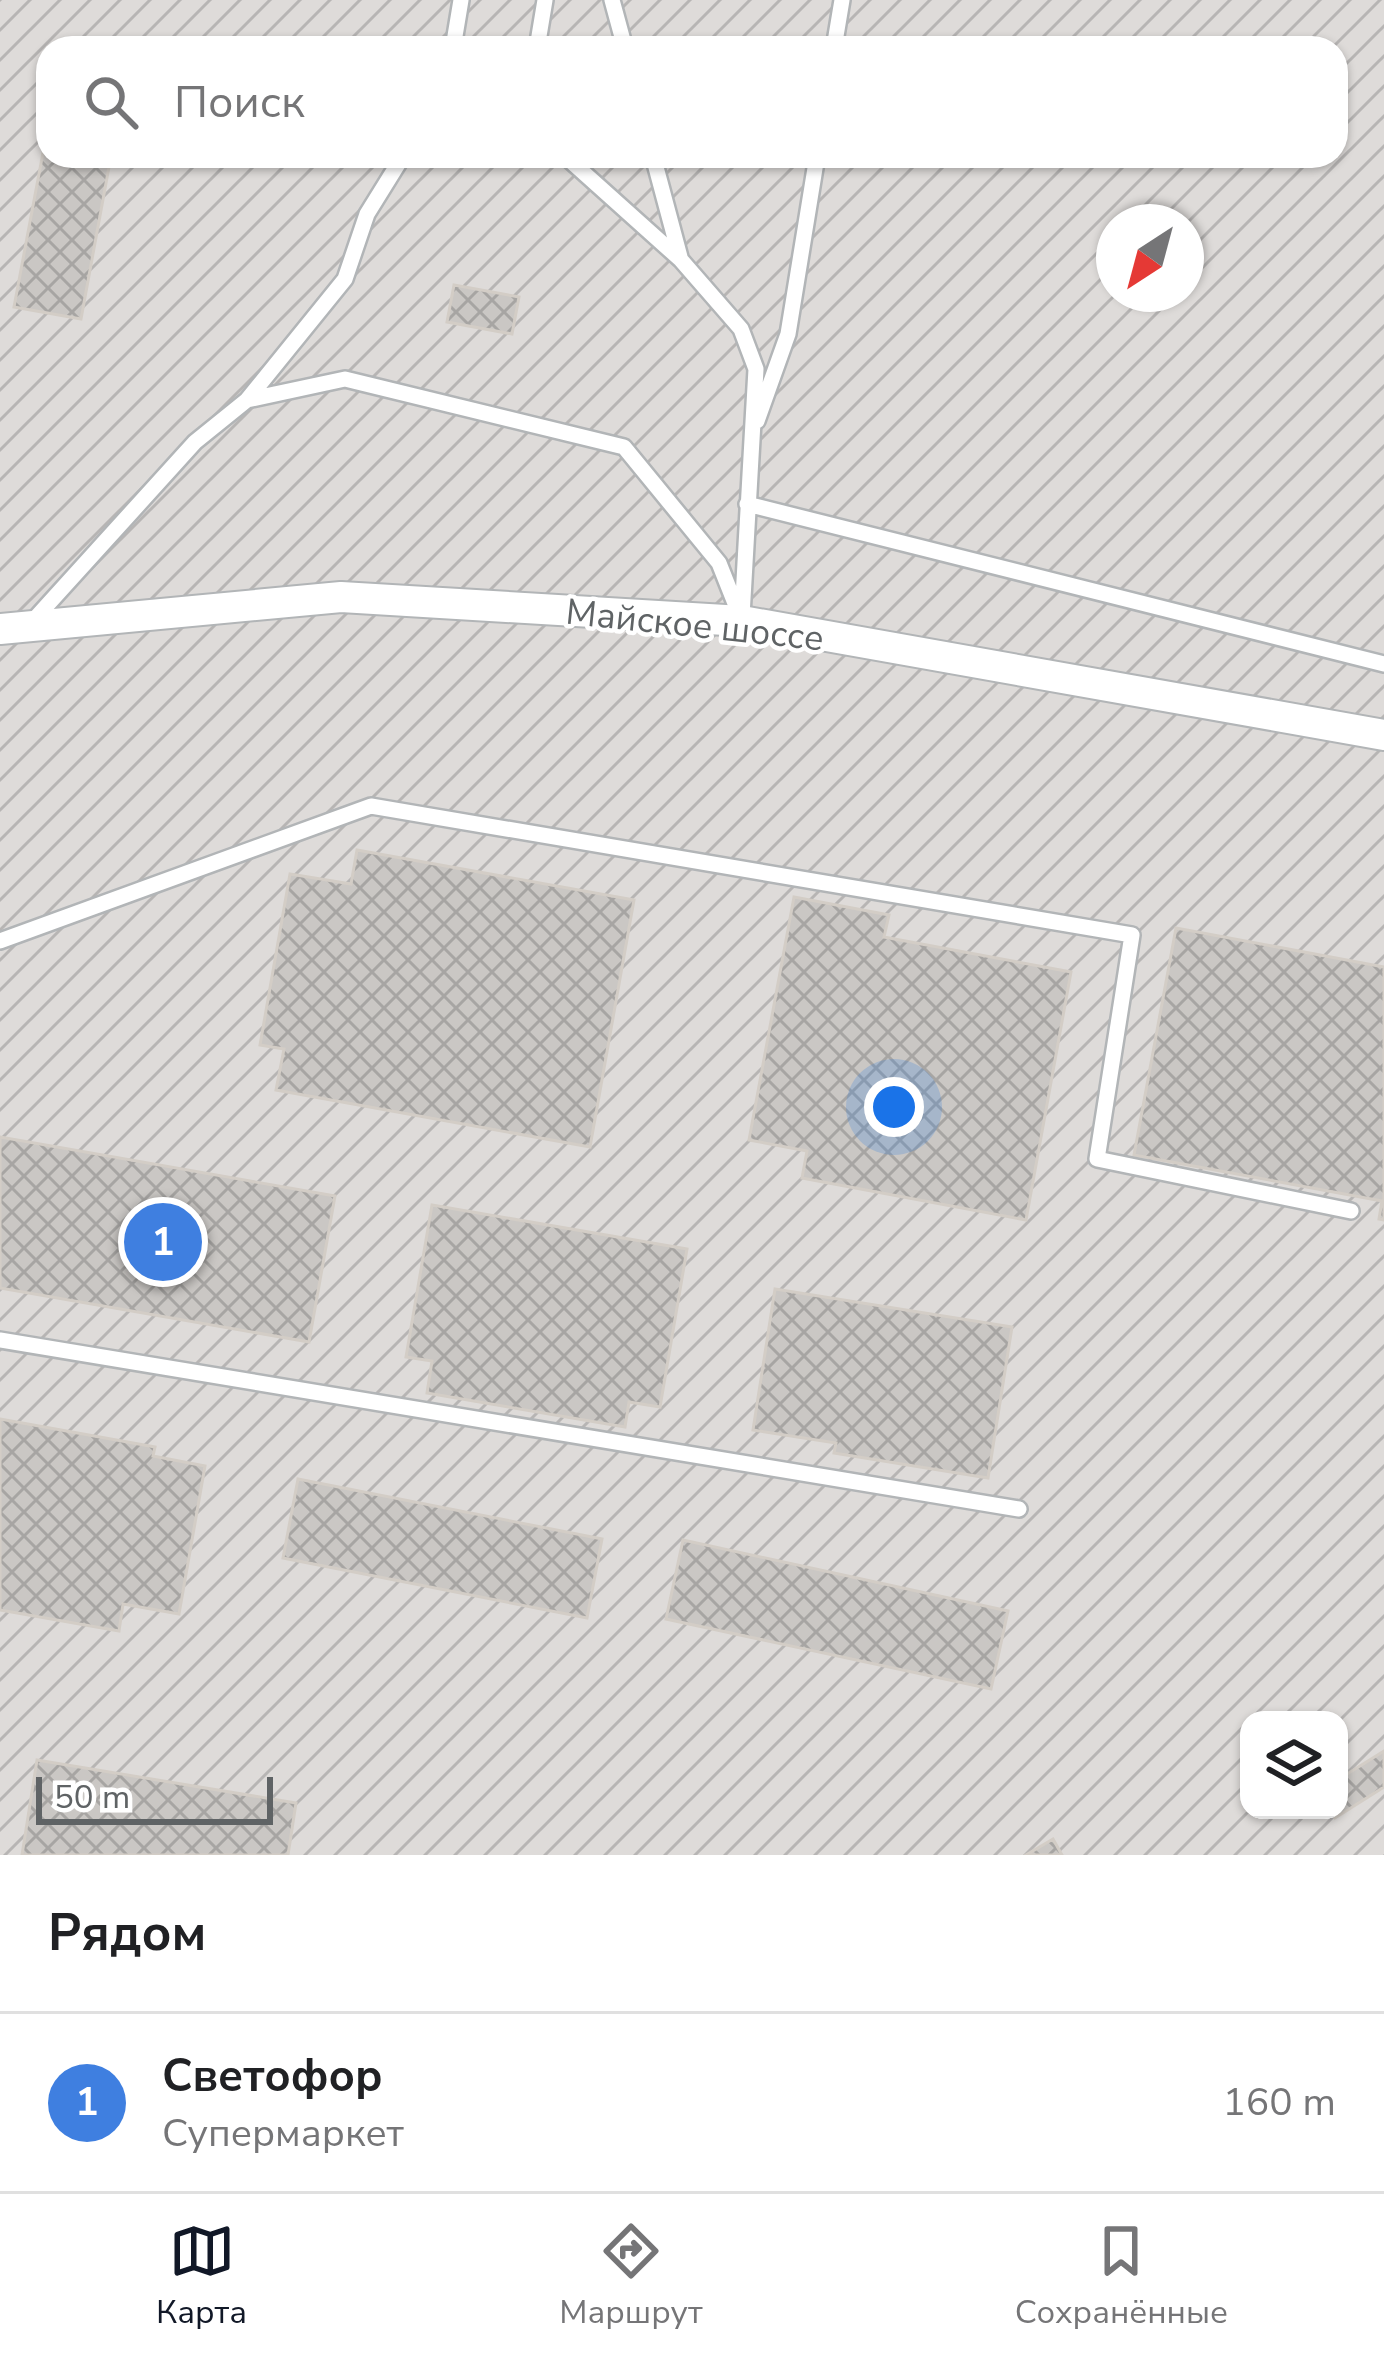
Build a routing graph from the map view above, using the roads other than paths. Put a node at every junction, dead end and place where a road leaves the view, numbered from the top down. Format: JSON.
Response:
{"nodes":[{"id":1,"x":461,"y":0,"type":"edge"},
{"id":2,"x":545,"y":0,"type":"edge"},
{"id":3,"x":612,"y":0,"type":"edge"},
{"id":4,"x":842,"y":0,"type":"edge"},
{"id":5,"x":455,"y":36,"type":"edge"},
{"id":6,"x":539,"y":36,"type":"edge"},
{"id":7,"x":622,"y":36,"type":"edge"},
{"id":8,"x":836,"y":36,"type":"edge"},
{"id":9,"x":396,"y":168,"type":"edge"},
{"id":10,"x":579,"y":168,"type":"edge"},
{"id":11,"x":656,"y":168,"type":"edge"},
{"id":12,"x":815,"y":168,"type":"edge"},
{"id":13,"x":681,"y":260,"type":"junction"},
{"id":14,"x":247,"y":400,"type":"junction"},
{"id":15,"x":750,"y":441,"type":"junction"},
{"id":16,"x":747,"y":504,"type":"junction"},
{"id":17,"x":742,"y":621,"type":"junction"},
{"id":18,"x":15,"y":626,"type":"edge"},
{"id":19,"x":1384,"y":664,"type":"edge"},
{"id":20,"x":1384,"y":735,"type":"edge"},
{"id":21,"x":0,"y":941,"type":"edge"},
{"id":22,"x":1351,"y":1211,"type":"dead end"},
{"id":23,"x":0,"y":1340,"type":"edge"},
{"id":24,"x":1019,"y":1509,"type":"dead end"}],
"edges":[{"from":1,"to":5,"type":"lane"},
{"from":2,"to":6,"type":"lane"},
{"from":3,"to":7,"type":"lane"},
{"from":4,"to":8,"type":"lane"},
{"from":9,"to":14,"type":"lane"},
{"from":10,"to":13,"type":"lane"},
{"from":11,"to":13,"type":"lane"},
{"from":12,"to":15,"type":"lane"},
{"from":13,"to":15,"type":"lane"},
{"from":14,"to":17,"type":"lane"},
{"from":14,"to":18,"type":"lane"},
{"from":15,"to":16,"type":"lane"},
{"from":16,"to":17,"type":"lane"},
{"from":16,"to":19,"type":"lane"},
{"from":17,"to":18,"type":"street","name":"Майское шоссе"},
{"from":17,"to":20,"type":"street","name":"Майское шоссе"},
{"from":21,"to":22,"type":"lane"},
{"from":23,"to":24,"type":"lane"}]}
